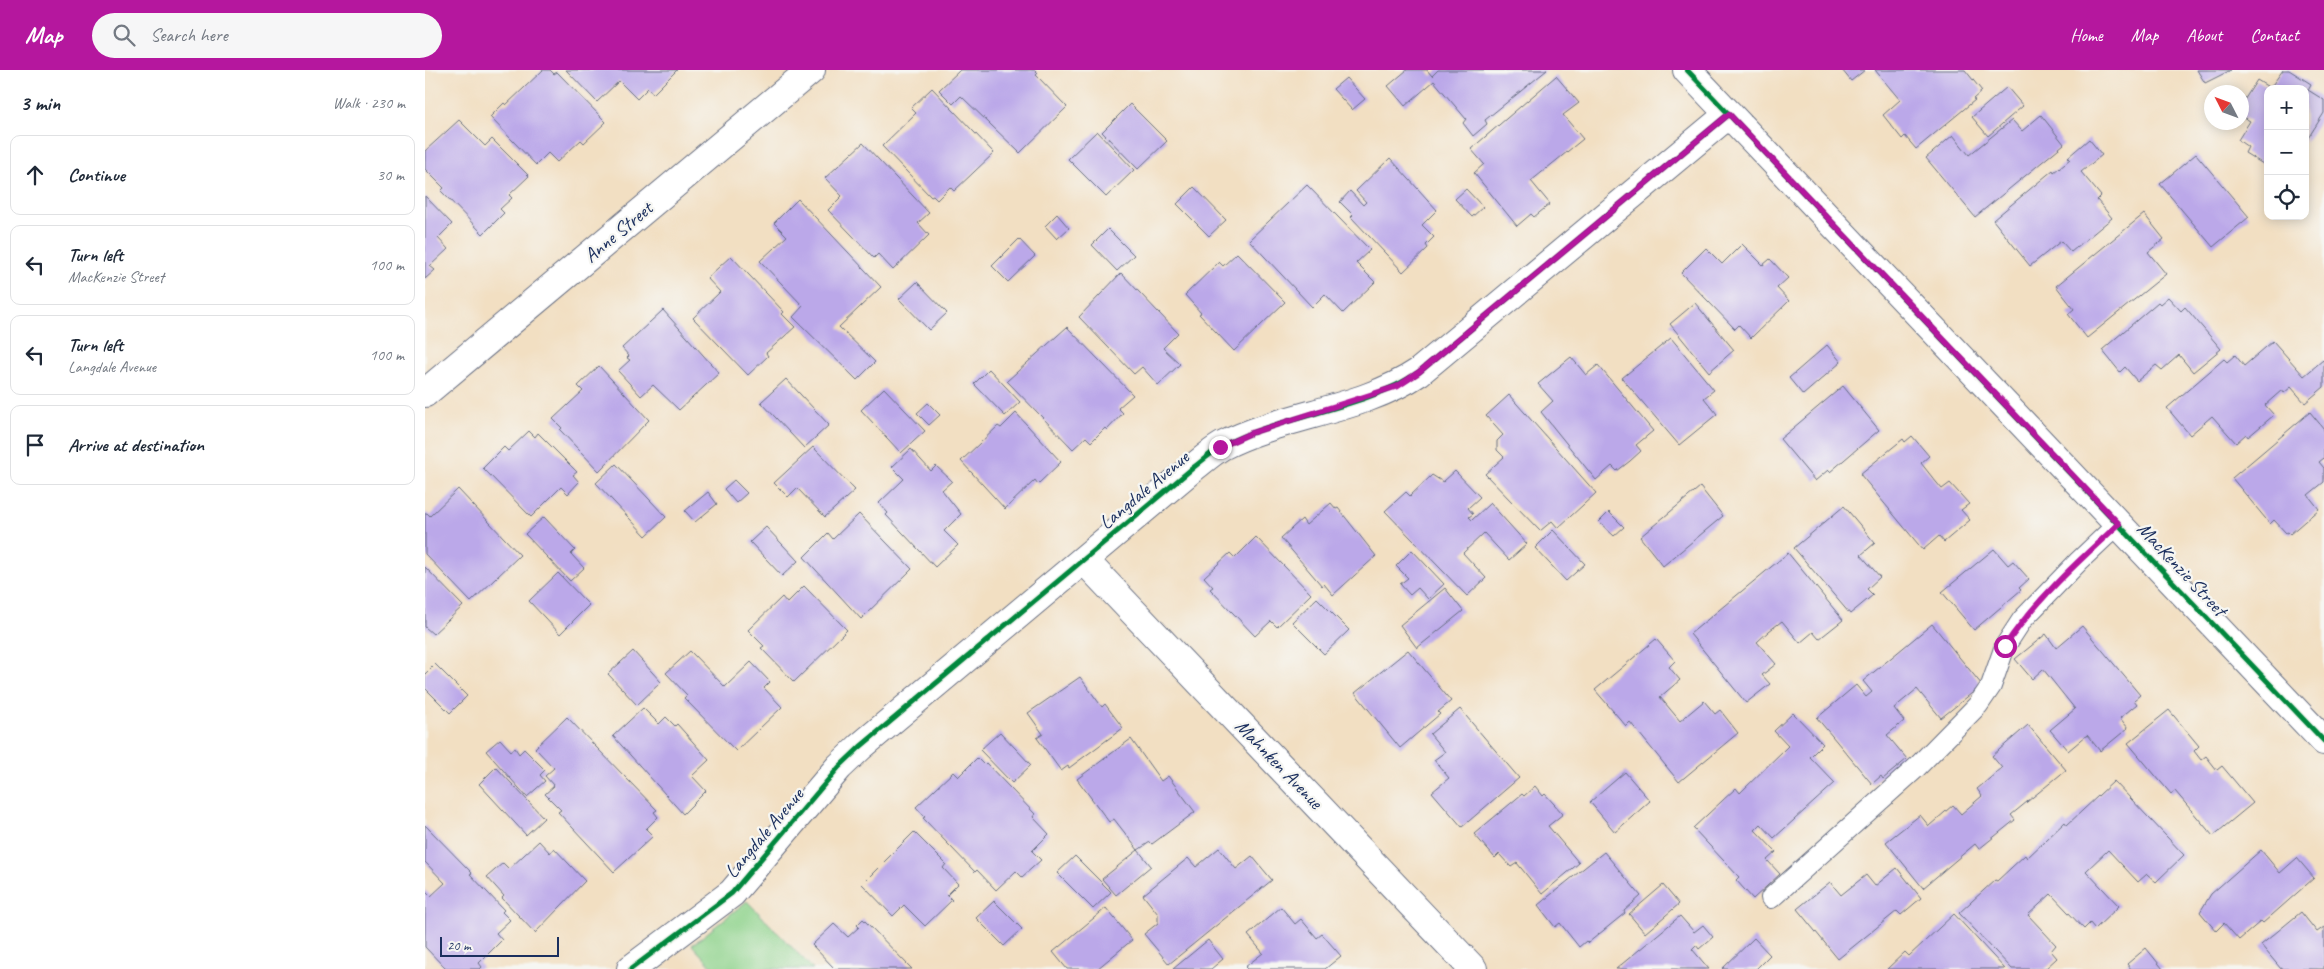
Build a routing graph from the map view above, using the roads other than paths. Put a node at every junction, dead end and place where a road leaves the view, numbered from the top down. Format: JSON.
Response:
{"nodes":[{"id":1,"x":811,"y":70,"type":"edge"},
{"id":2,"x":1687,"y":70,"type":"edge"},
{"id":3,"x":1729,"y":114,"type":"junction"},
{"id":4,"x":425,"y":393,"type":"edge"},
{"id":5,"x":2119,"y":524,"type":"junction"},
{"id":6,"x":1084,"y":560,"type":"junction"},
{"id":7,"x":2324,"y":741,"type":"edge"},
{"id":8,"x":1771,"y":898,"type":"dead end"},
{"id":9,"x":631,"y":969,"type":"edge"},
{"id":10,"x":1473,"y":969,"type":"edge"}],
"edges":[{"from":1,"to":4,"type":"street","name":"Anne Street"},
{"from":2,"to":3,"type":"street","name":"MacKenzie Street"},
{"from":3,"to":5,"type":"street","name":"MacKenzie Street"},
{"from":3,"to":6,"type":"street","name":"Langdale Avenue"},
{"from":5,"to":7,"type":"street","name":"MacKenzie Street"},
{"from":5,"to":8,"type":"lane"},
{"from":6,"to":9,"type":"street","name":"Langdale Avenue"},
{"from":6,"to":10,"type":"street","name":"Mahnken Avenue"}]}
